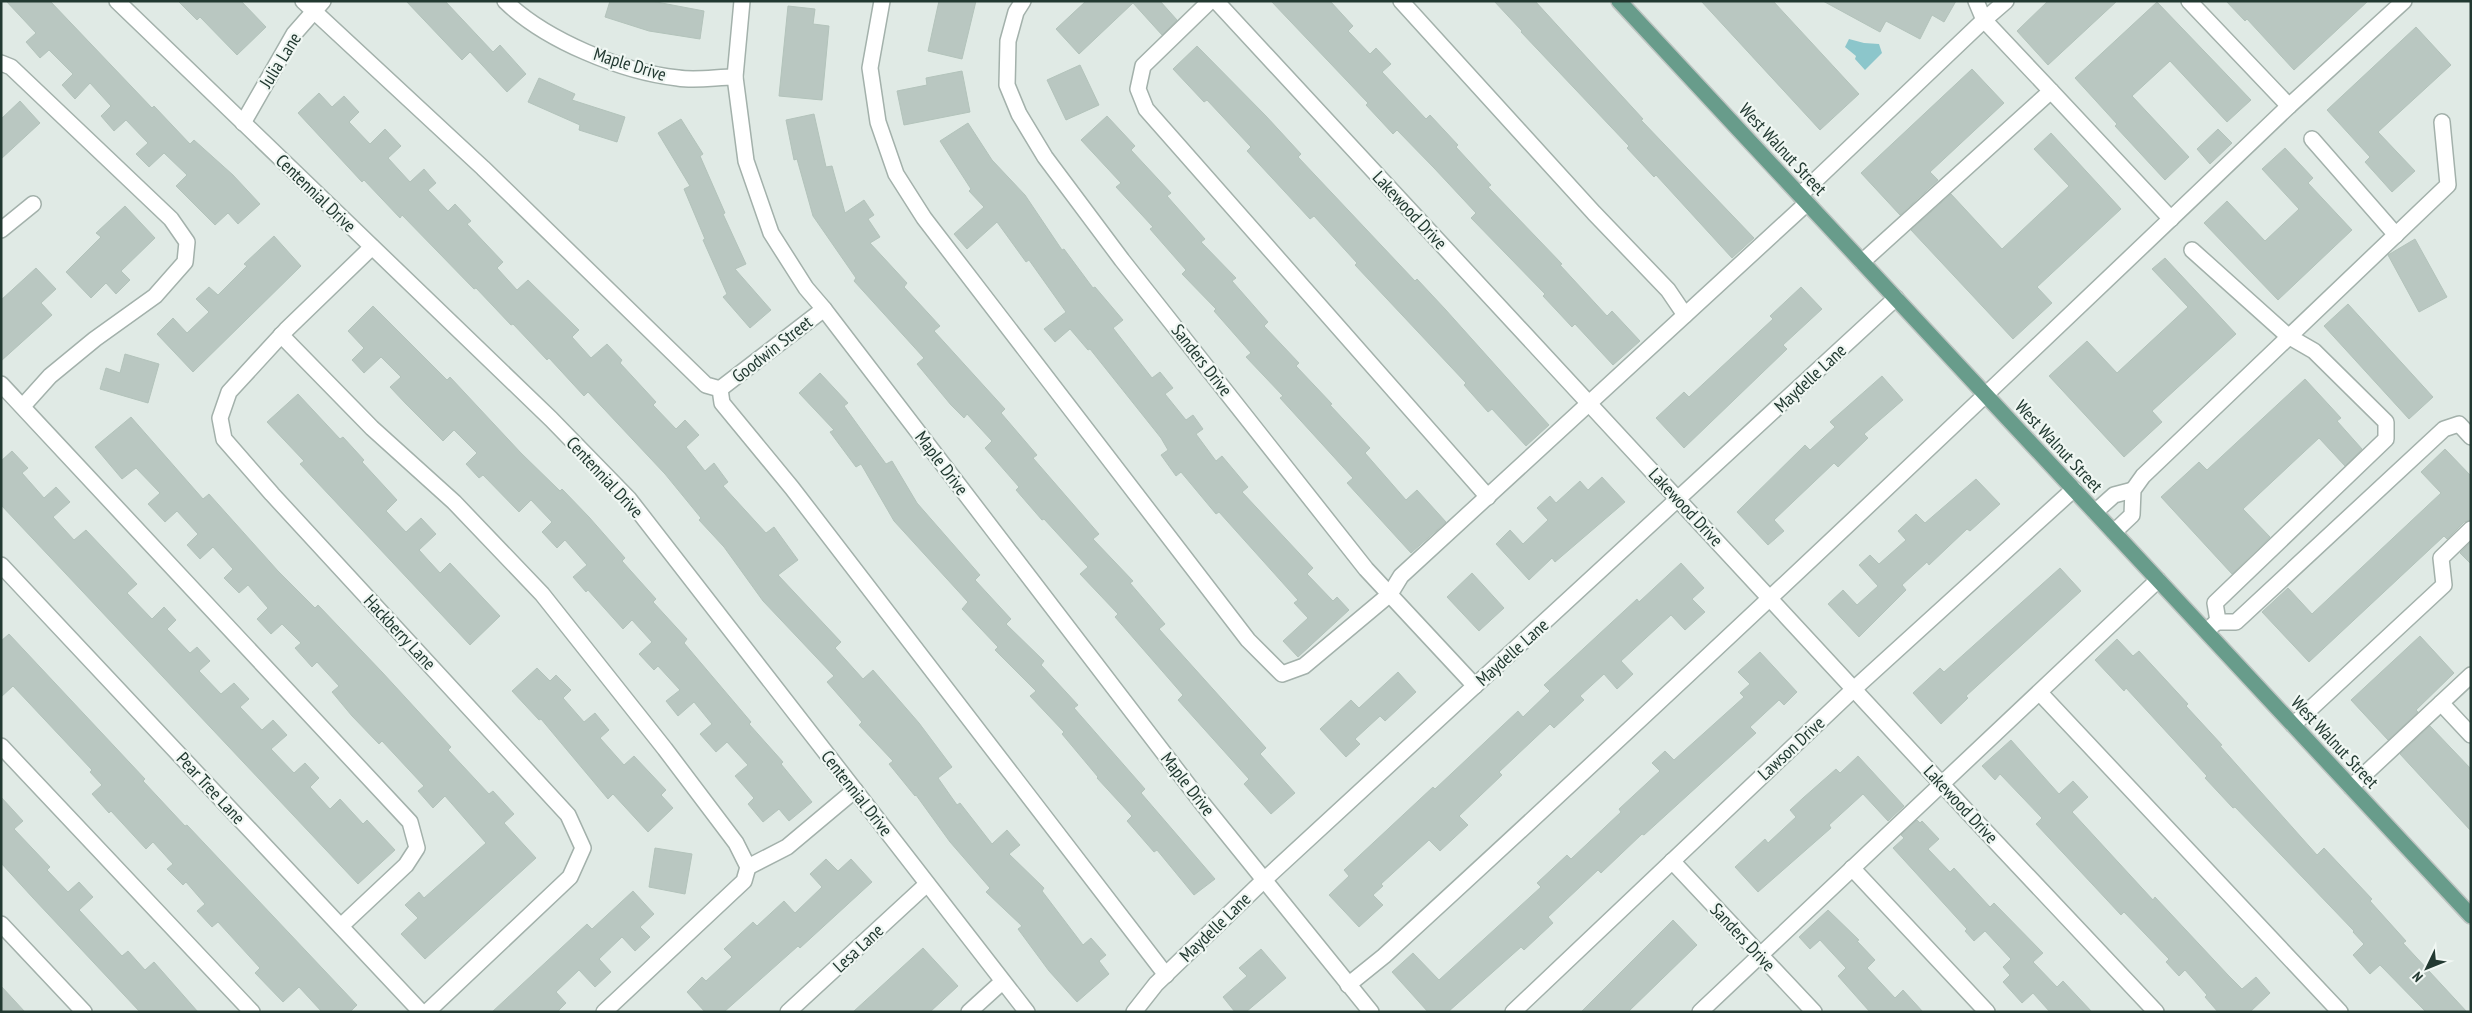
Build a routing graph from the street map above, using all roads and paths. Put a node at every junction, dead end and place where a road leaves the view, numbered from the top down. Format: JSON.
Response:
{"nodes":[{"id":1,"x":117,"y":1,"type":"edge"},
{"id":2,"x":505,"y":1,"type":"edge"},
{"id":3,"x":742,"y":1,"type":"edge"},
{"id":4,"x":882,"y":1,"type":"edge"},
{"id":5,"x":1023,"y":1,"type":"edge"},
{"id":6,"x":1210,"y":1,"type":"edge"},
{"id":7,"x":1216,"y":1,"type":"edge"},
{"id":8,"x":1401,"y":1,"type":"edge"},
{"id":9,"x":1620,"y":1,"type":"edge"},
{"id":10,"x":1976,"y":1,"type":"edge"},
{"id":11,"x":2006,"y":1,"type":"edge"},
{"id":12,"x":2189,"y":1,"type":"edge"},
{"id":13,"x":2404,"y":1,"type":"edge"},
{"id":14,"x":313,"y":5,"type":"edge"},
{"id":15,"x":1984,"y":20,"type":"junction"},
{"id":16,"x":1,"y":63,"type":"edge"},
{"id":17,"x":735,"y":76,"type":"junction"},
{"id":18,"x":2051,"y":91,"type":"junction"},
{"id":19,"x":2289,"y":106,"type":"junction"},
{"id":20,"x":2442,"y":122,"type":"dead end"},
{"id":21,"x":243,"y":123,"type":"junction"},
{"id":22,"x":2312,"y":139,"type":"dead end"},
{"id":23,"x":1804,"y":199,"type":"junction"},
{"id":24,"x":33,"y":204,"type":"dead end"},
{"id":25,"x":2171,"y":219,"type":"junction"},
{"id":26,"x":1,"y":230,"type":"edge"},
{"id":27,"x":2396,"y":235,"type":"junction"},
{"id":28,"x":372,"y":247,"type":"junction"},
{"id":29,"x":2192,"y":250,"type":"dead end"},
{"id":30,"x":1862,"y":262,"type":"junction"},
{"id":31,"x":1896,"y":298,"type":"junction"},
{"id":32,"x":824,"y":309,"type":"junction"},
{"id":33,"x":1685,"y":316,"type":"junction"},
{"id":34,"x":281,"y":335,"type":"junction"},
{"id":35,"x":2288,"y":336,"type":"junction"},
{"id":36,"x":1,"y":384,"type":"edge"},
{"id":37,"x":720,"y":389,"type":"junction"},
{"id":38,"x":1986,"y":396,"type":"junction"},
{"id":39,"x":1590,"y":404,"type":"junction"},
{"id":40,"x":23,"y":406,"type":"junction"},
{"id":41,"x":2471,"y":437,"type":"edge"},
{"id":42,"x":2074,"y":489,"type":"junction"},
{"id":43,"x":2133,"y":490,"type":"junction"},
{"id":44,"x":1488,"y":497,"type":"junction"},
{"id":45,"x":1679,"y":499,"type":"junction"},
{"id":46,"x":2095,"y":512,"type":"junction"},
{"id":47,"x":2471,"y":529,"type":"edge"},
{"id":48,"x":2114,"y":532,"type":"junction"},
{"id":49,"x":4,"y":573,"type":"edge"},
{"id":50,"x":2158,"y":580,"type":"junction"},
{"id":51,"x":1390,"y":594,"type":"junction"},
{"id":52,"x":1771,"y":598,"type":"junction"},
{"id":53,"x":2211,"y":627,"type":"junction"},
{"id":54,"x":2471,"y":675,"type":"edge"},
{"id":55,"x":1474,"y":686,"type":"junction"},
{"id":56,"x":1855,"y":688,"type":"junction"},
{"id":57,"x":2040,"y":692,"type":"junction"},
{"id":58,"x":2440,"y":703,"type":"junction"},
{"id":59,"x":2293,"y":725,"type":"junction"},
{"id":60,"x":2471,"y":735,"type":"edge"},
{"id":61,"x":1,"y":746,"type":"edge"},
{"id":62,"x":1942,"y":783,"type":"junction"},
{"id":63,"x":2350,"y":787,"type":"junction"},
{"id":64,"x":855,"y":790,"type":"junction"},
{"id":65,"x":1672,"y":861,"type":"junction"},
{"id":66,"x":748,"y":867,"type":"junction"},
{"id":67,"x":1852,"y":868,"type":"junction"},
{"id":68,"x":1264,"y":880,"type":"junction"},
{"id":69,"x":928,"y":884,"type":"junction"},
{"id":70,"x":2471,"y":916,"type":"edge"},
{"id":71,"x":1,"y":924,"type":"edge"},
{"id":72,"x":341,"y":926,"type":"junction"},
{"id":73,"x":1760,"y":955,"type":"junction"},
{"id":74,"x":1166,"y":975,"type":"junction"},
{"id":75,"x":1002,"y":982,"type":"junction"},
{"id":76,"x":1348,"y":985,"type":"junction"},
{"id":77,"x":84,"y":1012,"type":"edge"},
{"id":78,"x":252,"y":1012,"type":"edge"},
{"id":79,"x":421,"y":1012,"type":"edge"},
{"id":80,"x":427,"y":1012,"type":"edge"},
{"id":81,"x":604,"y":1012,"type":"edge"},
{"id":82,"x":788,"y":1012,"type":"edge"},
{"id":83,"x":970,"y":1012,"type":"edge"},
{"id":84,"x":1027,"y":1012,"type":"edge"},
{"id":85,"x":1134,"y":1012,"type":"edge"},
{"id":86,"x":1371,"y":1012,"type":"edge"},
{"id":87,"x":1513,"y":1012,"type":"edge"},
{"id":88,"x":1700,"y":1012,"type":"edge"},
{"id":89,"x":1814,"y":1012,"type":"edge"},
{"id":90,"x":1987,"y":1012,"type":"edge"},
{"id":91,"x":2156,"y":1012,"type":"edge"},
{"id":92,"x":2340,"y":1012,"type":"edge"}],
"edges":[{"from":1,"to":21,"type":"street","name":"Centennial Drive"},
{"from":2,"to":17,"type":"street","name":"Maple Drive"},
{"from":3,"to":17,"type":"street"},
{"from":4,"to":51,"type":"street"},
{"from":5,"to":51,"type":"street","name":"Sanders Drive"},
{"from":6,"to":44,"type":"street"},
{"from":7,"to":39,"type":"street","name":"Lakewood Drive"},
{"from":8,"to":33,"type":"street"},
{"from":9,"to":23,"type":"main road","name":"West Walnut Street"},
{"from":10,"to":15,"type":"street"},
{"from":11,"to":15,"type":"street"},
{"from":12,"to":19,"type":"street"},
{"from":13,"to":19,"type":"street"},
{"from":14,"to":21,"type":"street","name":"Julia Lane"},
{"from":14,"to":37,"type":"street"},
{"from":15,"to":18,"type":"street"},
{"from":15,"to":23,"type":"street"},
{"from":16,"to":40,"type":"street"},
{"from":17,"to":32,"type":"street","name":"Maple Drive"},
{"from":18,"to":25,"type":"street"},
{"from":18,"to":30,"type":"street"},
{"from":19,"to":25,"type":"street"},
{"from":20,"to":27,"type":"street"},
{"from":21,"to":28,"type":"street","name":"Centennial Drive"},
{"from":22,"to":27,"type":"street"},
{"from":23,"to":30,"type":"main road","name":"West Walnut Street"},
{"from":23,"to":33,"type":"street"},
{"from":24,"to":26,"type":"street"},
{"from":25,"to":38,"type":"street"},
{"from":27,"to":35,"type":"street"},
{"from":28,"to":34,"type":"street","name":"Hackberry Lane"},
{"from":28,"to":64,"type":"street","name":"Centennial Drive"},
{"from":29,"to":35,"type":"street"},
{"from":30,"to":31,"type":"main road","name":"West Walnut Street"},
{"from":31,"to":38,"type":"main road","name":"West Walnut Street"},
{"from":31,"to":45,"type":"street","name":"Maydelle Lane"},
{"from":32,"to":37,"type":"street","name":"Goodwin Street"},
{"from":32,"to":68,"type":"street","name":"Maple Drive"},
{"from":33,"to":39,"type":"street"},
{"from":34,"to":66,"type":"street"},
{"from":34,"to":80,"type":"street","name":"Hackberry Lane"},
{"from":35,"to":43,"type":"street"},
{"from":35,"to":53,"type":"street"},
{"from":36,"to":40,"type":"street"},
{"from":37,"to":74,"type":"street"},
{"from":38,"to":42,"type":"main road","name":"West Walnut Street"},
{"from":38,"to":52,"type":"street"},
{"from":39,"to":44,"type":"street"},
{"from":39,"to":45,"type":"street","name":"Lakewood Drive"},
{"from":40,"to":72,"type":"street"},
{"from":41,"to":53,"type":"street"},
{"from":42,"to":46,"type":"main road","name":"West Walnut Street"},
{"from":42,"to":56,"type":"street","name":"Lawson Drive"},
{"from":43,"to":46,"type":"street"},
{"from":43,"to":48,"type":"street"},
{"from":44,"to":51,"type":"street"},
{"from":45,"to":52,"type":"street","name":"Lakewood Drive"},
{"from":45,"to":55,"type":"street","name":"Maydelle Lane"},
{"from":46,"to":48,"type":"main road","name":"West Walnut Street"},
{"from":47,"to":59,"type":"street"},
{"from":48,"to":50,"type":"main road","name":"West Walnut Street"},
{"from":49,"to":72,"type":"street","name":"Pear Tree Lane"},
{"from":50,"to":53,"type":"main road","name":"West Walnut Street"},
{"from":50,"to":57,"type":"street"},
{"from":51,"to":55,"type":"street","name":"Sanders Drive"},
{"from":52,"to":56,"type":"street","name":"Lakewood Drive"},
{"from":52,"to":76,"type":"street"},
{"from":53,"to":59,"type":"main road","name":"West Walnut Street"},
{"from":54,"to":58,"type":"street"},
{"from":55,"to":68,"type":"street","name":"Maydelle Lane"},
{"from":56,"to":62,"type":"street","name":"Lakewood Drive"},
{"from":56,"to":65,"type":"street","name":"Lawson Drive"},
{"from":57,"to":62,"type":"street"},
{"from":57,"to":92,"type":"street"},
{"from":58,"to":60,"type":"street"},
{"from":58,"to":63,"type":"street"},
{"from":59,"to":63,"type":"main road","name":"West Walnut Street"},
{"from":61,"to":78,"type":"street"},
{"from":62,"to":67,"type":"street"},
{"from":62,"to":91,"type":"street","name":"Lakewood Drive"},
{"from":63,"to":70,"type":"main road","name":"West Walnut Street"},
{"from":64,"to":66,"type":"street"},
{"from":64,"to":69,"type":"street","name":"Centennial Drive"},
{"from":65,"to":73,"type":"street","name":"Sanders Drive"},
{"from":65,"to":87,"type":"street","name":"Lawson Drive"},
{"from":66,"to":81,"type":"street"},
{"from":67,"to":73,"type":"street"},
{"from":67,"to":90,"type":"street"},
{"from":68,"to":74,"type":"street","name":"Maydelle Lane"},
{"from":68,"to":76,"type":"street","name":"Maple Drive"},
{"from":69,"to":75,"type":"street","name":"Centennial Drive"},
{"from":69,"to":82,"type":"street","name":"Lesa Lane"},
{"from":71,"to":77,"type":"street"},
{"from":72,"to":79,"type":"street","name":"Pear Tree Lane"},
{"from":73,"to":88,"type":"street"},
{"from":73,"to":89,"type":"street","name":"Sanders Drive"},
{"from":74,"to":85,"type":"street","name":"Maydelle Lane"},
{"from":75,"to":83,"type":"street"},
{"from":75,"to":84,"type":"street","name":"Centennial Drive"},
{"from":76,"to":86,"type":"street","name":"Maple Drive"}]}
